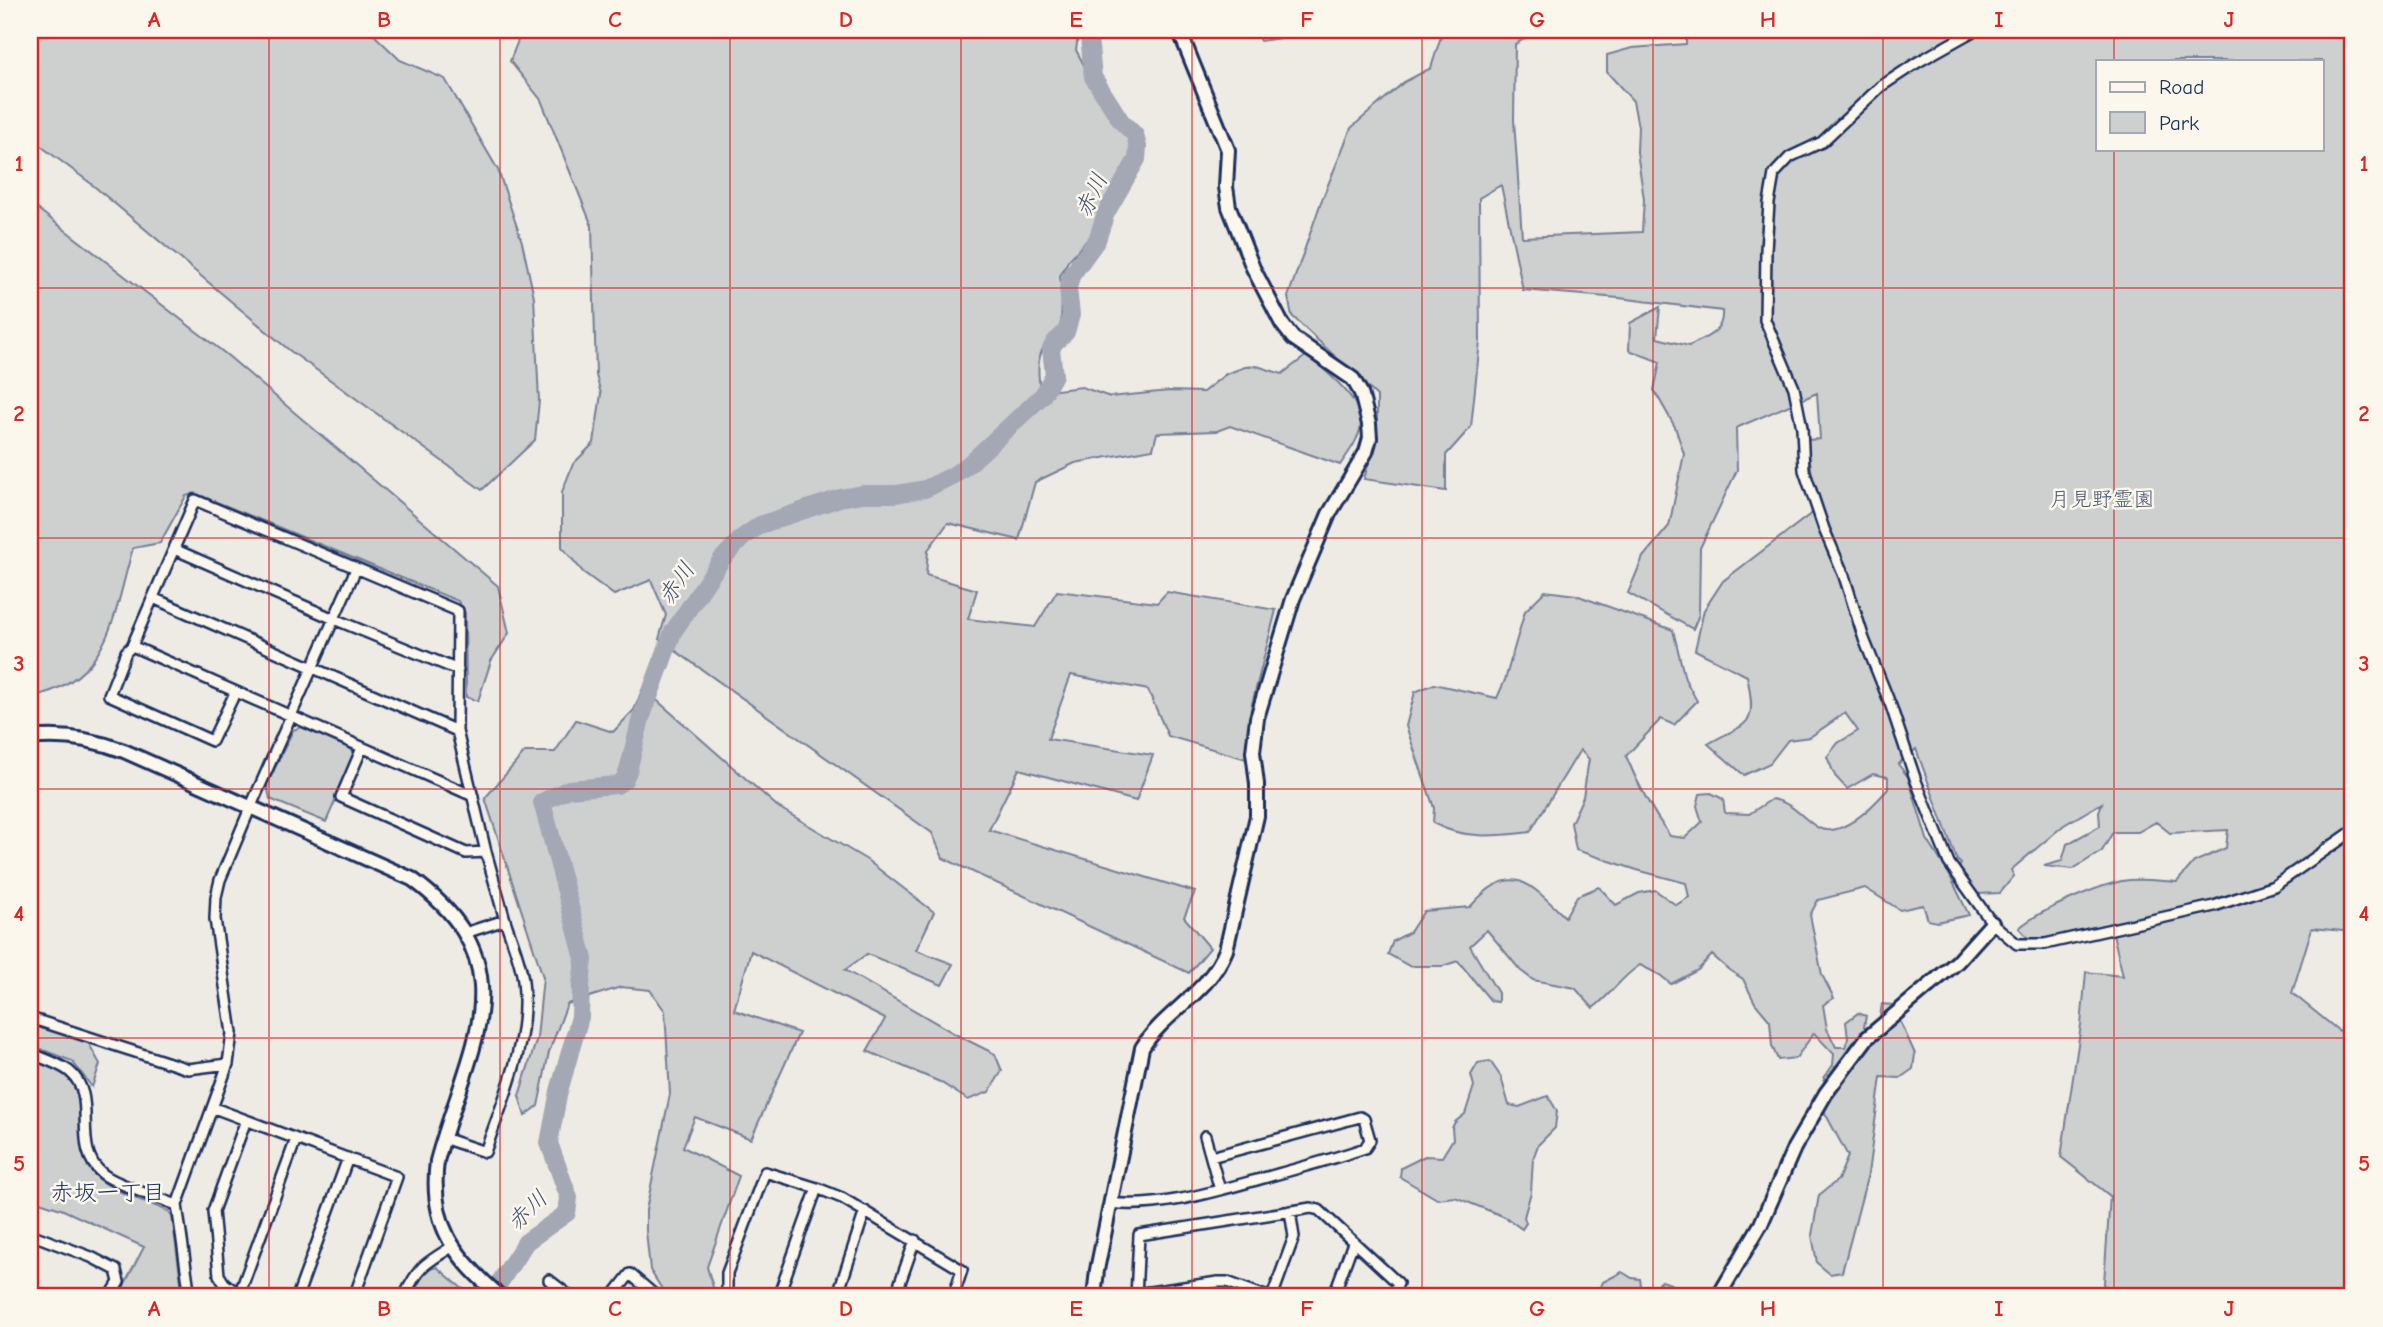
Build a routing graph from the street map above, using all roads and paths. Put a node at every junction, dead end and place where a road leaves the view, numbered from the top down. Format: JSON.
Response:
{"nodes":[{"id":1,"x":1179,"y":30,"type":"edge"},
{"id":2,"x":1975,"y":30,"type":"edge"},
{"id":3,"x":174,"y":549,"type":"junction"},
{"id":4,"x":356,"y":569,"type":"junction"},
{"id":5,"x":153,"y":598,"type":"junction"},
{"id":6,"x":334,"y":619,"type":"junction"},
{"id":7,"x":132,"y":646,"type":"junction"},
{"id":8,"x":313,"y":668,"type":"junction"},
{"id":9,"x":458,"y":670,"type":"junction"},
{"id":10,"x":235,"y":693,"type":"junction"},
{"id":11,"x":291,"y":717,"type":"junction"},
{"id":12,"x":457,"y":731,"type":"junction"},
{"id":13,"x":30,"y":738,"type":"edge"},
{"id":14,"x":362,"y":748,"type":"junction"},
{"id":15,"x":473,"y":796,"type":"junction"},
{"id":16,"x":251,"y":806,"type":"junction"},
{"id":17,"x":2353,"y":831,"type":"edge"},
{"id":18,"x":486,"y":852,"type":"junction"},
{"id":19,"x":505,"y":920,"type":"junction"},
{"id":20,"x":1992,"y":923,"type":"junction"},
{"id":21,"x":465,"y":933,"type":"junction"},
{"id":22,"x":30,"y":1018,"type":"edge"},
{"id":23,"x":30,"y":1053,"type":"edge"},
{"id":24,"x":228,"y":1064,"type":"junction"},
{"id":25,"x":214,"y":1108,"type":"junction"},
{"id":26,"x":246,"y":1120,"type":"junction"},
{"id":27,"x":1205,"y":1136,"type":"dead end"},
{"id":28,"x":443,"y":1138,"type":"junction"},
{"id":29,"x":296,"y":1139,"type":"junction"},
{"id":30,"x":1211,"y":1157,"type":"junction"},
{"id":31,"x":348,"y":1158,"type":"junction"},
{"id":32,"x":817,"y":1188,"type":"junction"},
{"id":33,"x":1220,"y":1190,"type":"junction"},
{"id":34,"x":1110,"y":1203,"type":"junction"},
{"id":35,"x":177,"y":1205,"type":"junction"},
{"id":36,"x":865,"y":1211,"type":"junction"},
{"id":37,"x":1290,"y":1211,"type":"junction"},
{"id":38,"x":30,"y":1234,"type":"edge"},
{"id":39,"x":915,"y":1240,"type":"junction"},
{"id":40,"x":1353,"y":1243,"type":"junction"},
{"id":41,"x":452,"y":1247,"type":"junction"},
{"id":42,"x":549,"y":1280,"type":"dead end"},
{"id":43,"x":1190,"y":1286,"type":"junction"},
{"id":44,"x":30,"y":1291,"type":"edge"},
{"id":45,"x":1136,"y":1295,"type":"edge"},
{"id":46,"x":241,"y":1296,"type":"edge"},
{"id":47,"x":48,"y":1297,"type":"edge"},
{"id":48,"x":110,"y":1297,"type":"edge"},
{"id":49,"x":190,"y":1297,"type":"edge"},
{"id":50,"x":296,"y":1297,"type":"edge"},
{"id":51,"x":354,"y":1297,"type":"edge"},
{"id":52,"x":404,"y":1297,"type":"edge"},
{"id":53,"x":501,"y":1297,"type":"edge"},
{"id":54,"x":571,"y":1297,"type":"edge"},
{"id":55,"x":612,"y":1297,"type":"edge"},
{"id":56,"x":657,"y":1297,"type":"edge"},
{"id":57,"x":729,"y":1297,"type":"edge"},
{"id":58,"x":778,"y":1297,"type":"edge"},
{"id":59,"x":836,"y":1297,"type":"edge"},
{"id":60,"x":895,"y":1297,"type":"edge"},
{"id":61,"x":953,"y":1297,"type":"edge"},
{"id":62,"x":1094,"y":1297,"type":"edge"},
{"id":63,"x":1190,"y":1297,"type":"edge"},
{"id":64,"x":1270,"y":1297,"type":"edge"},
{"id":65,"x":1333,"y":1297,"type":"edge"},
{"id":66,"x":1393,"y":1297,"type":"edge"},
{"id":67,"x":1718,"y":1297,"type":"edge"}],
"edges":[{"from":1,"to":34,"type":"street"},
{"from":2,"to":20,"type":"street"},
{"from":3,"to":4,"type":"street"},
{"from":3,"to":5,"type":"street"},
{"from":3,"to":6,"type":"street"},
{"from":4,"to":6,"type":"street"},
{"from":4,"to":9,"type":"street"},
{"from":5,"to":7,"type":"street"},
{"from":5,"to":8,"type":"street"},
{"from":6,"to":8,"type":"street"},
{"from":6,"to":9,"type":"street"},
{"from":7,"to":10,"type":"street"},
{"from":7,"to":10,"type":"street"},
{"from":8,"to":11,"type":"street"},
{"from":8,"to":12,"type":"street"},
{"from":9,"to":12,"type":"street"},
{"from":10,"to":11,"type":"street"},
{"from":11,"to":14,"type":"street"},
{"from":11,"to":16,"type":"street"},
{"from":12,"to":15,"type":"street"},
{"from":13,"to":16,"type":"street"},
{"from":14,"to":15,"type":"street"},
{"from":14,"to":18,"type":"street"},
{"from":15,"to":18,"type":"street"},
{"from":16,"to":21,"type":"street"},
{"from":16,"to":24,"type":"street"},
{"from":17,"to":20,"type":"street"},
{"from":18,"to":19,"type":"street"},
{"from":19,"to":21,"type":"street"},
{"from":19,"to":28,"type":"street"},
{"from":20,"to":67,"type":"street"},
{"from":21,"to":28,"type":"street"},
{"from":22,"to":24,"type":"street"},
{"from":23,"to":35,"type":"street"},
{"from":24,"to":25,"type":"street"},
{"from":25,"to":26,"type":"street"},
{"from":25,"to":35,"type":"street"},
{"from":26,"to":29,"type":"street"},
{"from":26,"to":46,"type":"street"},
{"from":27,"to":30,"type":"street"},
{"from":28,"to":41,"type":"street"},
{"from":29,"to":31,"type":"street"},
{"from":29,"to":46,"type":"street"},
{"from":30,"to":33,"type":"street"},
{"from":30,"to":33,"type":"street"},
{"from":31,"to":50,"type":"street"},
{"from":31,"to":51,"type":"street"},
{"from":32,"to":36,"type":"street"},
{"from":32,"to":57,"type":"street"},
{"from":32,"to":58,"type":"street"},
{"from":33,"to":34,"type":"street"},
{"from":34,"to":62,"type":"street"},
{"from":35,"to":49,"type":"street"},
{"from":36,"to":39,"type":"street"},
{"from":36,"to":59,"type":"street"},
{"from":37,"to":40,"type":"street"},
{"from":37,"to":45,"type":"street"},
{"from":37,"to":64,"type":"street"},
{"from":38,"to":48,"type":"street"},
{"from":39,"to":60,"type":"street"},
{"from":39,"to":61,"type":"street"},
{"from":40,"to":65,"type":"street"},
{"from":40,"to":66,"type":"street"},
{"from":41,"to":52,"type":"street"},
{"from":41,"to":53,"type":"street"},
{"from":42,"to":54,"type":"street"},
{"from":43,"to":45,"type":"street"},
{"from":43,"to":63,"type":"street"},
{"from":43,"to":64,"type":"street"},
{"from":44,"to":47,"type":"street"},
{"from":55,"to":56,"type":"street"}]}
